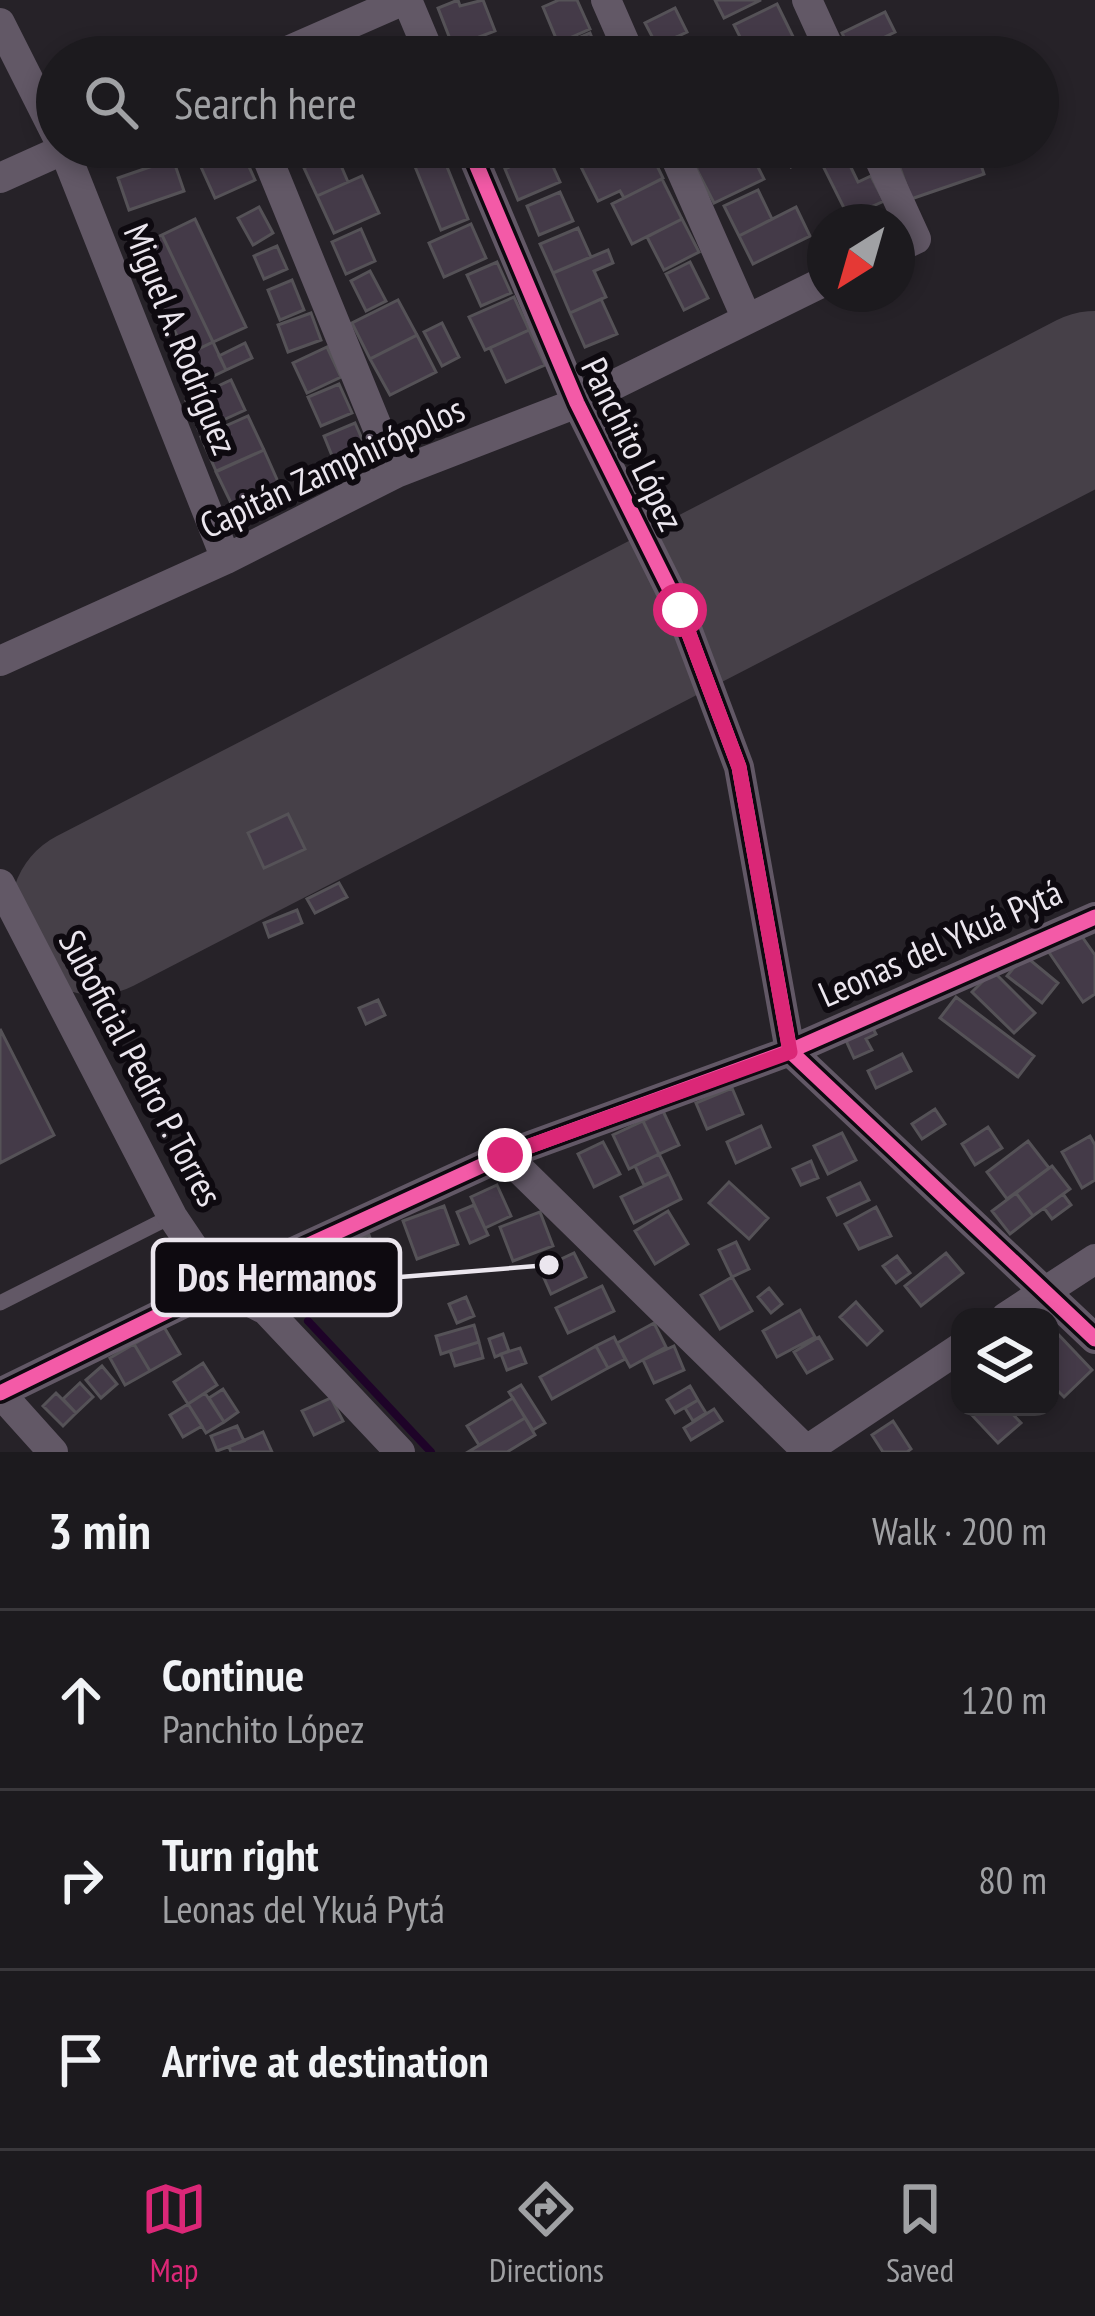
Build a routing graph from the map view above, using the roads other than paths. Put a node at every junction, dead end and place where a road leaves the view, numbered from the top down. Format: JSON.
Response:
{"nodes":[{"id":1,"x":405,"y":0,"type":"edge"},
{"id":2,"x":606,"y":0,"type":"edge"},
{"id":3,"x":807,"y":0,"type":"edge"},
{"id":4,"x":0,"y":23,"type":"edge"},
{"id":5,"x":322,"y":36,"type":"edge"},
{"id":6,"x":421,"y":36,"type":"edge"},
{"id":7,"x":622,"y":36,"type":"edge"},
{"id":8,"x":823,"y":36,"type":"edge"},
{"id":9,"x":36,"y":93,"type":"edge"},
{"id":10,"x":36,"y":159,"type":"edge"},
{"id":11,"x":72,"y":168,"type":"edge"},
{"id":12,"x":271,"y":168,"type":"edge"},
{"id":13,"x":478,"y":168,"type":"edge"},
{"id":14,"x":680,"y":168,"type":"edge"},
{"id":15,"x":881,"y":168,"type":"edge"},
{"id":16,"x":0,"y":178,"type":"edge"},
{"id":17,"x":894,"y":204,"type":"edge"},
{"id":18,"x":807,"y":289,"type":"edge"},
{"id":19,"x":746,"y":317,"type":"junction"},
{"id":20,"x":577,"y":403,"type":"junction"},
{"id":21,"x":396,"y":473,"type":"junction"},
{"id":22,"x":226,"y":559,"type":"junction"},
{"id":23,"x":0,"y":661,"type":"edge"},
{"id":24,"x":0,"y":884,"type":"edge"},
{"id":25,"x":1095,"y":917,"type":"edge"},
{"id":26,"x":790,"y":1052,"type":"junction"},
{"id":27,"x":505,"y":1155,"type":"junction"},
{"id":28,"x":172,"y":1216,"type":"junction"},
{"id":29,"x":1095,"y":1258,"type":"edge"},
{"id":30,"x":219,"y":1286,"type":"junction"},
{"id":31,"x":1044,"y":1292,"type":"junction"},
{"id":32,"x":0,"y":1303,"type":"edge"},
{"id":33,"x":1020,"y":1308,"type":"edge"},
{"id":34,"x":1095,"y":1339,"type":"edge"},
{"id":35,"x":951,"y":1354,"type":"edge"},
{"id":36,"x":0,"y":1393,"type":"edge"},
{"id":37,"x":53,"y":1452,"type":"edge"},
{"id":38,"x":400,"y":1452,"type":"edge"},
{"id":39,"x":806,"y":1452,"type":"edge"}],
"edges":[{"from":1,"to":5,"type":"street"},
{"from":1,"to":6,"type":"street"},
{"from":2,"to":7,"type":"street"},
{"from":3,"to":8,"type":"street"},
{"from":4,"to":9,"type":"street","name":"Miguel A. Rodríguez"},
{"from":10,"to":16,"type":"street"},
{"from":11,"to":22,"type":"street","name":"Miguel A. Rodríguez"},
{"from":12,"to":21,"type":"street"},
{"from":13,"to":20,"type":"street","name":"Panchito López"},
{"from":14,"to":19,"type":"street"},
{"from":15,"to":17,"type":"street"},
{"from":18,"to":19,"type":"street","name":"Capitán Zamphirópolos"},
{"from":19,"to":20,"type":"street","name":"Capitán Zamphirópolos"},
{"from":20,"to":21,"type":"street","name":"Capitán Zamphirópolos"},
{"from":20,"to":26,"type":"street","name":"Panchito López"},
{"from":21,"to":22,"type":"street","name":"Capitán Zamphirópolos"},
{"from":22,"to":23,"type":"street","name":"Capitán Zamphirópolos"},
{"from":24,"to":28,"type":"street","name":"Suboficial Pedro P. Torres"},
{"from":25,"to":26,"type":"street","name":"Leonas del Ykuá Pytá"},
{"from":26,"to":27,"type":"street","name":"Leonas del Ykuá Pytá"},
{"from":26,"to":31,"type":"street"},
{"from":27,"to":30,"type":"street","name":"Leonas del Ykuá Pytá"},
{"from":27,"to":39,"type":"street"},
{"from":28,"to":30,"type":"street","name":"Suboficial Pedro P. Torres"},
{"from":28,"to":32,"type":"lane"},
{"from":29,"to":31,"type":"street"},
{"from":30,"to":36,"type":"street","name":"Leonas del Ykuá Pytá"},
{"from":30,"to":38,"type":"street"},
{"from":31,"to":33,"type":"street"},
{"from":31,"to":34,"type":"street"},
{"from":35,"to":39,"type":"street"},
{"from":36,"to":37,"type":"street"}]}
